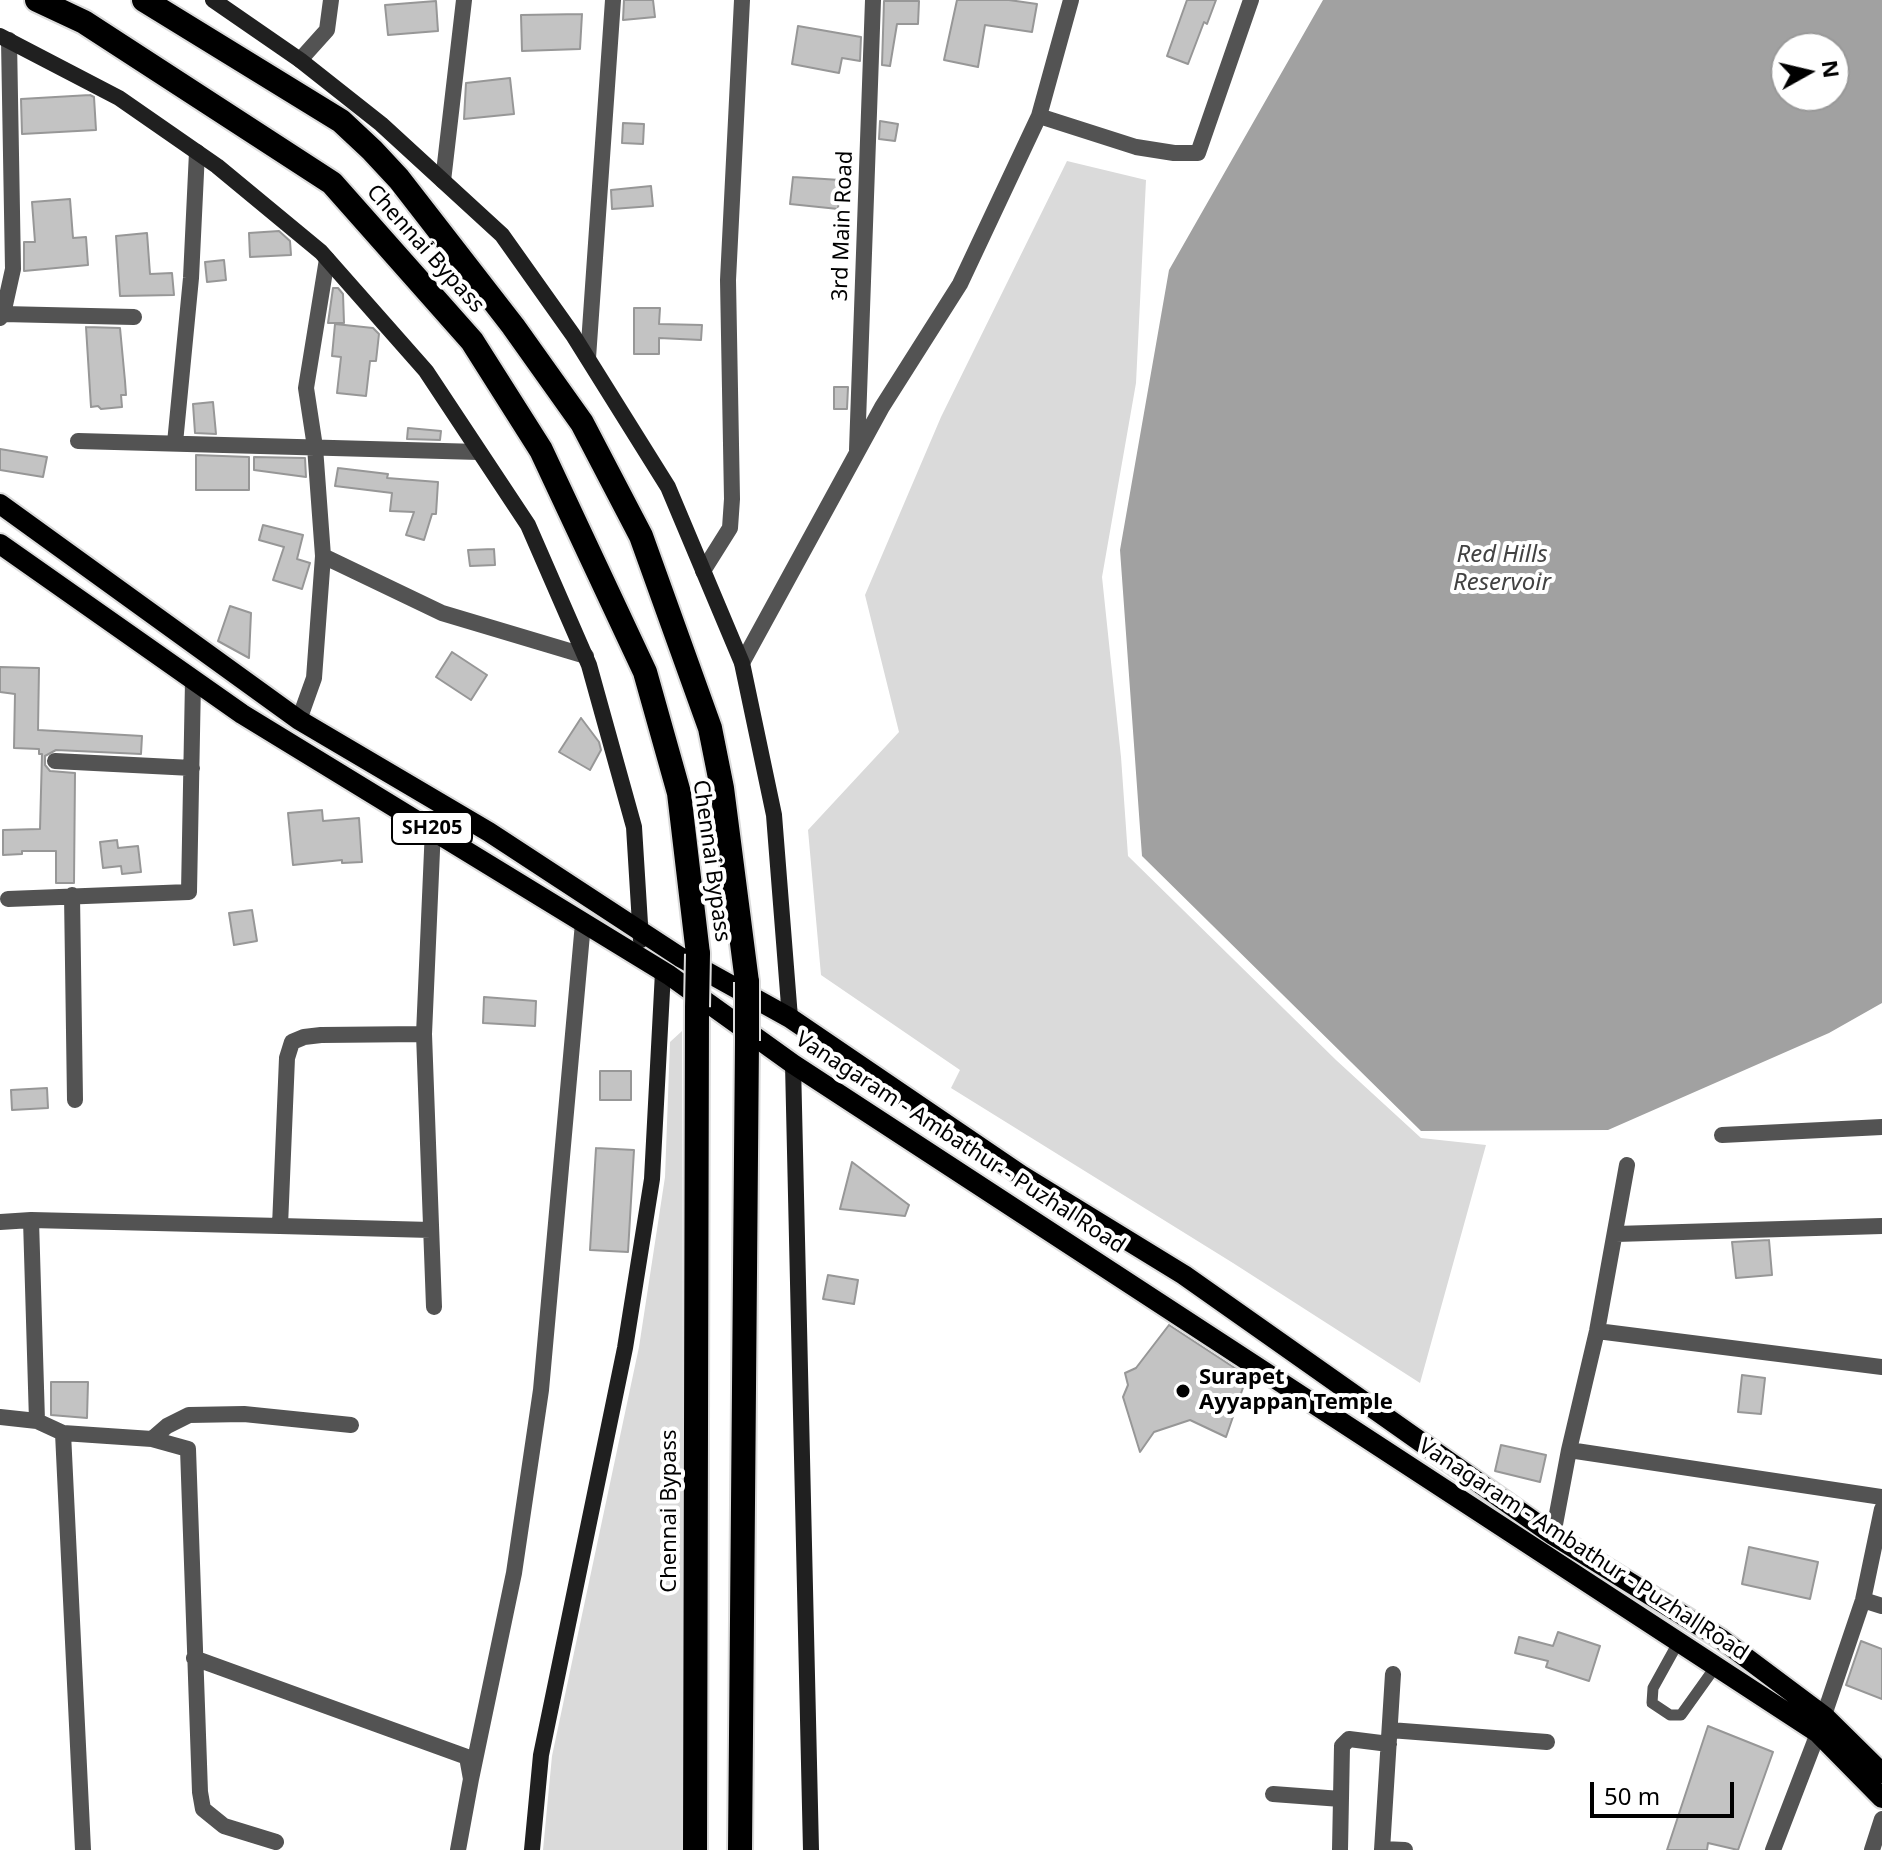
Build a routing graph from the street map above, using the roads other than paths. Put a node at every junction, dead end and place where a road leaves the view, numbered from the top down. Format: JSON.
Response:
{"nodes":[{"id":1,"x":37,"y":0,"type":"edge"},
{"id":2,"x":144,"y":0,"type":"edge"},
{"id":3,"x":213,"y":0,"type":"edge"},
{"id":4,"x":331,"y":0,"type":"edge"},
{"id":5,"x":464,"y":0,"type":"edge"},
{"id":6,"x":613,"y":0,"type":"edge"},
{"id":7,"x":742,"y":0,"type":"edge"},
{"id":8,"x":873,"y":0,"type":"edge"},
{"id":9,"x":1071,"y":0,"type":"edge"},
{"id":10,"x":1251,"y":0,"type":"edge"},
{"id":11,"x":4,"y":38,"type":"edge"},
{"id":12,"x":300,"y":60,"type":"junction"},
{"id":13,"x":1039,"y":116,"type":"junction"},
{"id":14,"x":197,"y":152,"type":"junction"},
{"id":15,"x":443,"y":181,"type":"junction"},
{"id":16,"x":327,"y":259,"type":"junction"},
{"id":17,"x":2,"y":316,"type":"edge"},
{"id":18,"x":134,"y":317,"type":"dead end"},
{"id":19,"x":588,"y":358,"type":"junction"},
{"id":20,"x":78,"y":441,"type":"dead end"},
{"id":21,"x":175,"y":443,"type":"junction"},
{"id":22,"x":315,"y":447,"type":"junction"},
{"id":23,"x":479,"y":452,"type":"junction"},
{"id":24,"x":857,"y":453,"type":"junction"},
{"id":25,"x":0,"y":504,"type":"edge"},
{"id":26,"x":0,"y":544,"type":"edge"},
{"id":27,"x":323,"y":556,"type":"junction"},
{"id":28,"x":703,"y":571,"type":"junction"},
{"id":29,"x":586,"y":656,"type":"junction"},
{"id":30,"x":742,"y":663,"type":"junction"},
{"id":31,"x":193,"y":681,"type":"junction"},
{"id":32,"x":299,"y":720,"type":"junction"},
{"id":33,"x":55,"y":761,"type":"dead end"},
{"id":34,"x":192,"y":768,"type":"junction"},
{"id":35,"x":433,"y":828,"type":"junction"},
{"id":36,"x":72,"y":895,"type":"junction"},
{"id":37,"x":8,"y":899,"type":"dead end"},
{"id":38,"x":583,"y":923,"type":"junction"},
{"id":39,"x":642,"y":932,"type":"junction"},
{"id":40,"x":640,"y":958,"type":"junction"},
{"id":41,"x":663,"y":972,"type":"junction"},
{"id":42,"x":790,"y":1018,"type":"junction"},
{"id":43,"x":424,"y":1034,"type":"junction"},
{"id":44,"x":793,"y":1064,"type":"junction"},
{"id":45,"x":75,"y":1100,"type":"dead end"},
{"id":46,"x":1882,"y":1127,"type":"edge"},
{"id":47,"x":1722,"y":1135,"type":"dead end"},
{"id":48,"x":1627,"y":1165,"type":"dead end"},
{"id":49,"x":31,"y":1220,"type":"junction"},
{"id":50,"x":0,"y":1222,"type":"edge"},
{"id":51,"x":280,"y":1226,"type":"junction"},
{"id":52,"x":1882,"y":1226,"type":"edge"},
{"id":53,"x":431,"y":1230,"type":"junction"},
{"id":54,"x":1616,"y":1234,"type":"junction"},
{"id":55,"x":434,"y":1307,"type":"dead end"},
{"id":56,"x":1597,"y":1331,"type":"junction"},
{"id":57,"x":1270,"y":1336,"type":"junction"},
{"id":58,"x":1252,"y":1362,"type":"junction"},
{"id":59,"x":1882,"y":1367,"type":"edge"},
{"id":60,"x":0,"y":1417,"type":"edge"},
{"id":61,"x":37,"y":1421,"type":"junction"},
{"id":62,"x":351,"y":1425,"type":"dead end"},
{"id":63,"x":63,"y":1433,"type":"junction"},
{"id":64,"x":152,"y":1439,"type":"junction"},
{"id":65,"x":1569,"y":1450,"type":"junction"},
{"id":66,"x":1882,"y":1497,"type":"edge"},
{"id":67,"x":1882,"y":1509,"type":"edge"},
{"id":68,"x":1553,"y":1535,"type":"junction"},
{"id":69,"x":1863,"y":1600,"type":"junction"},
{"id":70,"x":1667,"y":1606,"type":"junction"},
{"id":71,"x":1882,"y":1606,"type":"edge"},
{"id":72,"x":1656,"y":1626,"type":"junction"},
{"id":73,"x":1679,"y":1641,"type":"junction"},
{"id":74,"x":194,"y":1658,"type":"junction"},
{"id":75,"x":1716,"y":1666,"type":"junction"},
{"id":76,"x":1393,"y":1674,"type":"dead end"},
{"id":77,"x":1821,"y":1724,"type":"junction"},
{"id":78,"x":1389,"y":1737,"type":"junction"},
{"id":79,"x":1547,"y":1742,"type":"dead end"},
{"id":80,"x":1882,"y":1773,"type":"edge"},
{"id":81,"x":471,"y":1779,"type":"junction"},
{"id":82,"x":1273,"y":1794,"type":"dead end"},
{"id":83,"x":1882,"y":1798,"type":"edge"},
{"id":84,"x":1341,"y":1799,"type":"junction"},
{"id":85,"x":1882,"y":1819,"type":"edge"},
{"id":86,"x":276,"y":1842,"type":"dead end"},
{"id":87,"x":1382,"y":1849,"type":"edge"},
{"id":88,"x":83,"y":1850,"type":"edge"},
{"id":89,"x":458,"y":1850,"type":"edge"},
{"id":90,"x":532,"y":1850,"type":"edge"},
{"id":91,"x":695,"y":1850,"type":"edge"},
{"id":92,"x":740,"y":1850,"type":"edge"},
{"id":93,"x":811,"y":1850,"type":"edge"},
{"id":94,"x":1340,"y":1850,"type":"edge"},
{"id":95,"x":1405,"y":1850,"type":"edge"},
{"id":96,"x":1773,"y":1850,"type":"edge"},
{"id":97,"x":1872,"y":1850,"type":"edge"}],
"edges":[{"from":1,"to":91,"type":"highway","name":"Chennai Bypass","bridge":true},
{"from":2,"to":92,"type":"highway","name":"Chennai Bypass","bridge":true},
{"from":3,"to":12,"type":"street"},
{"from":4,"to":12,"type":"street"},
{"from":5,"to":15,"type":"street"},
{"from":6,"to":19,"type":"street"},
{"from":7,"to":28,"type":"street"},
{"from":8,"to":24,"type":"street","name":"3rd Main Road"},
{"from":9,"to":13,"type":"street"},
{"from":10,"to":13,"type":"street"},
{"from":11,"to":14,"type":"street"},
{"from":11,"to":17,"type":"street"},
{"from":12,"to":15,"type":"street"},
{"from":13,"to":24,"type":"street"},
{"from":14,"to":16,"type":"street"},
{"from":14,"to":21,"type":"street"},
{"from":15,"to":19,"type":"street"},
{"from":16,"to":22,"type":"street"},
{"from":16,"to":23,"type":"street"},
{"from":17,"to":18,"type":"street"},
{"from":19,"to":28,"type":"street"},
{"from":20,"to":21,"type":"street"},
{"from":21,"to":22,"type":"street"},
{"from":22,"to":23,"type":"street"},
{"from":22,"to":27,"type":"street"},
{"from":23,"to":29,"type":"street"},
{"from":24,"to":30,"type":"street"},
{"from":25,"to":32,"type":"main road"},
{"from":26,"to":31,"type":"main road","name":"Vanagaram - Ambathur - Puzhal Road","number":"SH205"},
{"from":27,"to":29,"type":"street"},
{"from":27,"to":32,"type":"street"},
{"from":28,"to":30,"type":"street"},
{"from":29,"to":39,"type":"street"},
{"from":30,"to":42,"type":"street"},
{"from":31,"to":34,"type":"street"},
{"from":31,"to":35,"type":"main road","name":"Vanagaram - Ambathur - Puzhal Road","number":"SH205"},
{"from":32,"to":39,"type":"main road"},
{"from":33,"to":34,"type":"street"},
{"from":34,"to":36,"type":"street"},
{"from":35,"to":38,"type":"main road","name":"Vanagaram - Ambathur - Puzhal Road","number":"SH205"},
{"from":35,"to":43,"type":"street"},
{"from":36,"to":37,"type":"street"},
{"from":36,"to":45,"type":"street"},
{"from":38,"to":40,"type":"main road","name":"Vanagaram - Ambathur - Puzhal Road","number":"SH205"},
{"from":38,"to":81,"type":"street"},
{"from":39,"to":40,"type":"street"},
{"from":39,"to":42,"type":"main road"},
{"from":40,"to":41,"type":"main road","name":"Vanagaram - Ambathur - Puzhal Road","number":"SH205"},
{"from":41,"to":44,"type":"main road","name":"Vanagaram - Ambathur - Puzhal Road","number":"SH205"},
{"from":41,"to":90,"type":"street"},
{"from":42,"to":57,"type":"main road"},
{"from":43,"to":51,"type":"street"},
{"from":43,"to":53,"type":"street"},
{"from":44,"to":58,"type":"main road","name":"Vanagaram - Ambathur - Puzhal Road","number":"SH205"},
{"from":44,"to":93,"type":"street"},
{"from":46,"to":47,"type":"street"},
{"from":48,"to":54,"type":"street"},
{"from":49,"to":50,"type":"street"},
{"from":49,"to":51,"type":"street"},
{"from":49,"to":61,"type":"street"},
{"from":51,"to":53,"type":"street"},
{"from":52,"to":54,"type":"street"},
{"from":53,"to":55,"type":"street"},
{"from":54,"to":56,"type":"street"},
{"from":56,"to":59,"type":"street"},
{"from":56,"to":65,"type":"street"},
{"from":57,"to":58,"type":"main road"},
{"from":57,"to":68,"type":"main road"},
{"from":58,"to":72,"type":"main road","name":"Vanagaram - Ambathur - Puzhal Road","number":"SH205"},
{"from":60,"to":61,"type":"street"},
{"from":61,"to":63,"type":"street"},
{"from":62,"to":64,"type":"street"},
{"from":63,"to":64,"type":"street"},
{"from":63,"to":88,"type":"street"},
{"from":64,"to":74,"type":"street"},
{"from":65,"to":66,"type":"street"},
{"from":65,"to":68,"type":"street"},
{"from":67,"to":69,"type":"street"},
{"from":68,"to":70,"type":"main road"},
{"from":69,"to":71,"type":"street"},
{"from":69,"to":77,"type":"street"},
{"from":70,"to":72,"type":"main road"},
{"from":70,"to":77,"type":"main road"},
{"from":72,"to":73,"type":"main road","name":"Vanagaram - Ambathur - Puzhal Road","number":"SH205"},
{"from":73,"to":75,"type":"main road","name":"Vanagaram - Ambathur - Puzhal Road","number":"SH205"},
{"from":73,"to":75,"type":"lane"},
{"from":74,"to":81,"type":"street"},
{"from":74,"to":86,"type":"street"},
{"from":75,"to":77,"type":"main road","name":"Vanagaram - Ambathur - Puzhal Road","number":"SH205"},
{"from":76,"to":78,"type":"street"},
{"from":77,"to":80,"type":"main road"},
{"from":77,"to":83,"type":"main road","name":"Vanagaram - Ambathur - Puzhal Road","number":"SH205"},
{"from":77,"to":96,"type":"street"},
{"from":78,"to":79,"type":"street"},
{"from":78,"to":84,"type":"street"},
{"from":78,"to":87,"type":"street"},
{"from":81,"to":89,"type":"street"},
{"from":82,"to":84,"type":"street"},
{"from":84,"to":94,"type":"street"},
{"from":85,"to":97,"type":"street"},
{"from":87,"to":95,"type":"street"}]}
